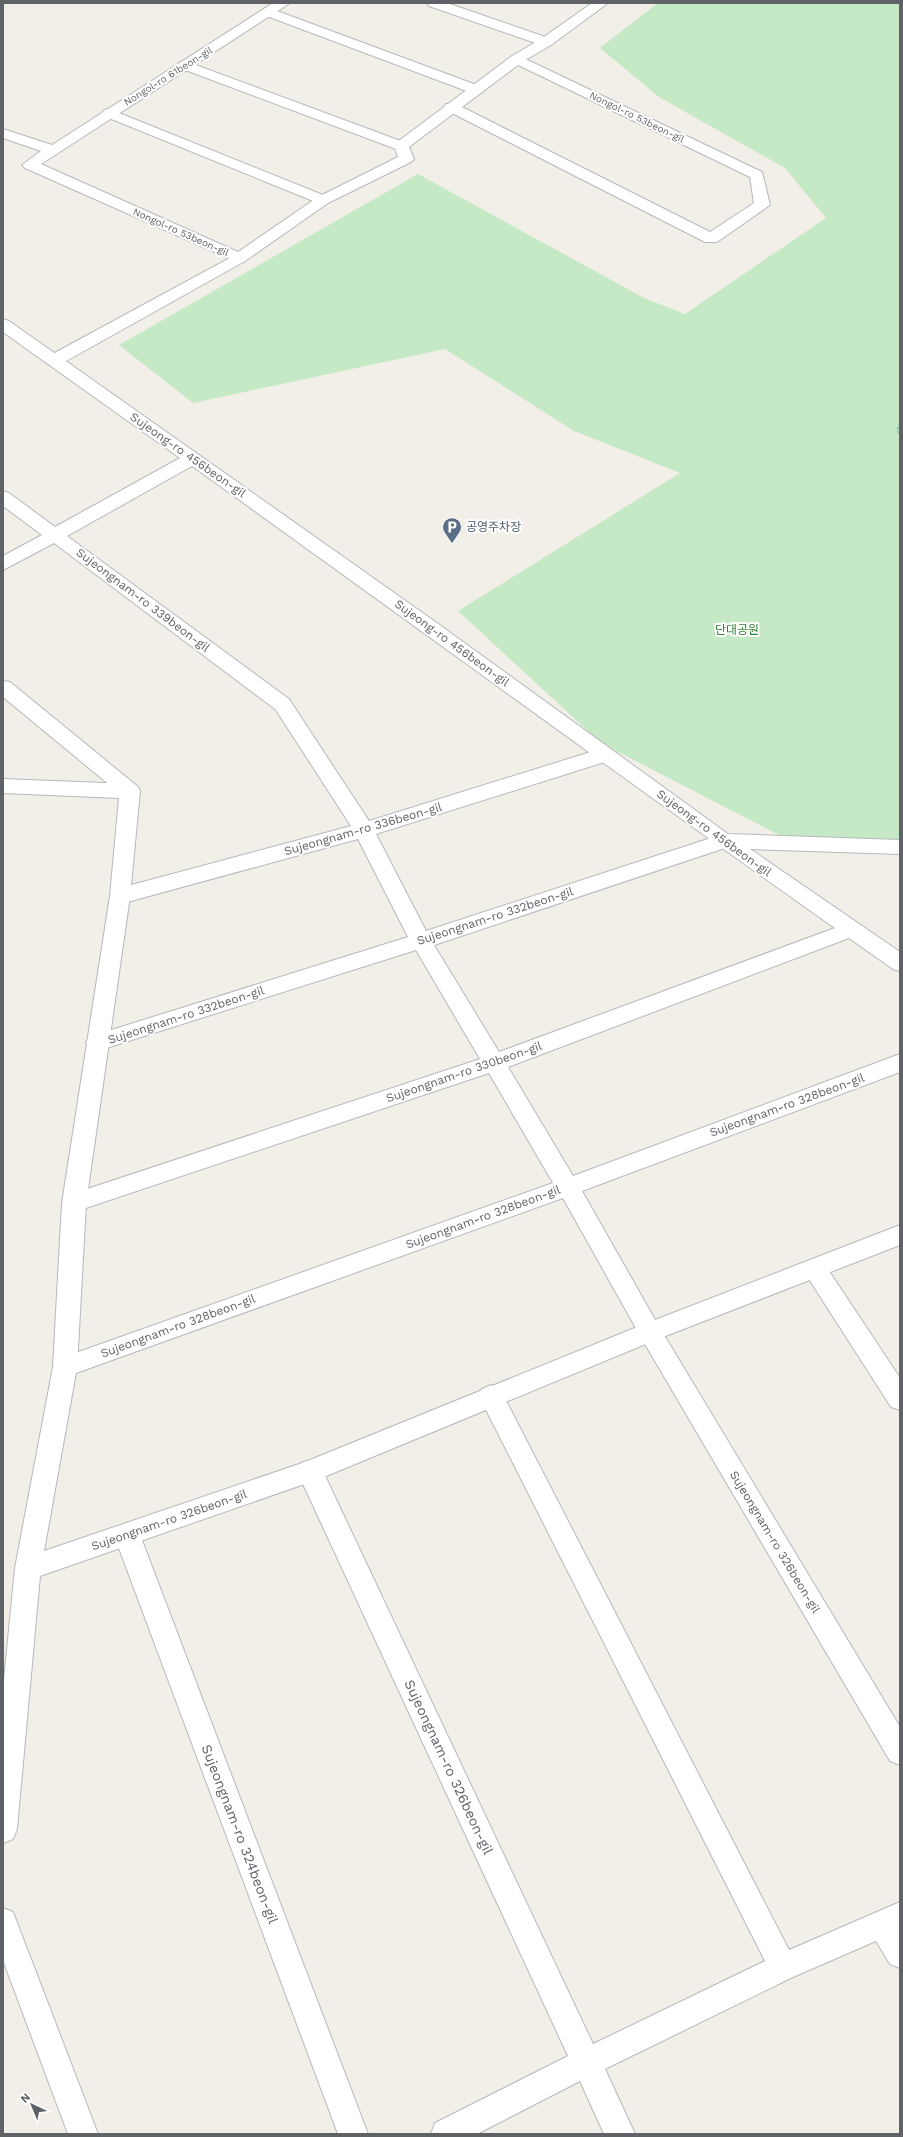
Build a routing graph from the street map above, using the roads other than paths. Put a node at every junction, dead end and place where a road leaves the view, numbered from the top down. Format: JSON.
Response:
{"nodes":[{"id":1,"x":283,"y":3,"type":"edge"},
{"id":2,"x":434,"y":3,"type":"edge"},
{"id":3,"x":601,"y":3,"type":"edge"},
{"id":4,"x":269,"y":12,"type":"junction"},
{"id":5,"x":546,"y":42,"type":"junction"},
{"id":6,"x":517,"y":60,"type":"junction"},
{"id":7,"x":185,"y":65,"type":"junction"},
{"id":8,"x":477,"y":90,"type":"junction"},
{"id":9,"x":451,"y":107,"type":"junction"},
{"id":10,"x":109,"y":113,"type":"junction"},
{"id":11,"x":3,"y":134,"type":"edge"},
{"id":12,"x":401,"y":146,"type":"junction"},
{"id":13,"x":53,"y":150,"type":"junction"},
{"id":14,"x":30,"y":164,"type":"joint"},
{"id":15,"x":323,"y":200,"type":"junction"},
{"id":16,"x":239,"y":258,"type":"junction"},
{"id":17,"x":3,"y":324,"type":"edge"},
{"id":18,"x":55,"y":360,"type":"junction"},
{"id":19,"x":193,"y":458,"type":"junction"},
{"id":20,"x":3,"y":497,"type":"edge"},
{"id":21,"x":56,"y":535,"type":"junction"},
{"id":22,"x":3,"y":564,"type":"edge"},
{"id":23,"x":3,"y":687,"type":"edge"},
{"id":24,"x":604,"y":755,"type":"junction"},
{"id":25,"x":3,"y":786,"type":"edge"},
{"id":26,"x":130,"y":791,"type":"junction"},
{"id":27,"x":364,"y":830,"type":"junction"},
{"id":28,"x":724,"y":841,"type":"junction"},
{"id":29,"x":900,"y":847,"type":"edge"},
{"id":30,"x":120,"y":896,"type":"junction"},
{"id":31,"x":850,"y":930,"type":"junction"},
{"id":32,"x":421,"y":941,"type":"junction"},
{"id":33,"x":900,"y":964,"type":"edge"},
{"id":34,"x":97,"y":1043,"type":"junction"},
{"id":35,"x":494,"y":1063,"type":"junction"},
{"id":36,"x":900,"y":1063,"type":"edge"},
{"id":37,"x":568,"y":1187,"type":"junction"},
{"id":38,"x":74,"y":1203,"type":"junction"},
{"id":39,"x":900,"y":1235,"type":"edge"},
{"id":40,"x":815,"y":1269,"type":"junction"},
{"id":41,"x":650,"y":1332,"type":"junction"},
{"id":42,"x":65,"y":1366,"type":"junction"},
{"id":43,"x":491,"y":1396,"type":"junction"},
{"id":44,"x":900,"y":1399,"type":"edge"},
{"id":45,"x":310,"y":1471,"type":"junction"},
{"id":46,"x":127,"y":1534,"type":"junction"},
{"id":47,"x":28,"y":1568,"type":"junction"},
{"id":48,"x":900,"y":1752,"type":"edge"},
{"id":49,"x":3,"y":1829,"type":"edge"},
{"id":50,"x":892,"y":1920,"type":"edge"},
{"id":51,"x":3,"y":1922,"type":"edge"},
{"id":52,"x":900,"y":1954,"type":"edge"},
{"id":53,"x":783,"y":1967,"type":"junction"},
{"id":54,"x":587,"y":2062,"type":"junction"},
{"id":55,"x":83,"y":2134,"type":"edge"},
{"id":56,"x":353,"y":2134,"type":"edge"},
{"id":57,"x":446,"y":2134,"type":"edge"},
{"id":58,"x":620,"y":2134,"type":"edge"}],
"edges":[{"from":1,"to":4,"type":"street","name":"Nongol-ro 61beon-gil"},
{"from":2,"to":5,"type":"street"},
{"from":3,"to":5,"type":"street"},
{"from":4,"to":7,"type":"street","name":"Nongol-ro 61beon-gil"},
{"from":4,"to":8,"type":"street"},
{"from":5,"to":6,"type":"street"},
{"from":6,"to":8,"type":"street"},
{"from":6,"to":9,"type":"street","name":"Nongol-ro 53beon-gil"},
{"from":7,"to":10,"type":"street","name":"Nongol-ro 61beon-gil"},
{"from":7,"to":12,"type":"street"},
{"from":8,"to":9,"type":"street"},
{"from":9,"to":12,"type":"street"},
{"from":10,"to":13,"type":"street","name":"Nongol-ro 61beon-gil"},
{"from":10,"to":15,"type":"street"},
{"from":11,"to":13,"type":"street"},
{"from":12,"to":15,"type":"street","name":"Nongol-ro 53beon-gil"},
{"from":13,"to":14,"type":"street","name":"Nongol-ro 61beon-gil"},
{"from":14,"to":16,"type":"street","name":"Nongol-ro 53beon-gil"},
{"from":15,"to":16,"type":"street","name":"Nongol-ro 53beon-gil"},
{"from":16,"to":18,"type":"street"},
{"from":17,"to":18,"type":"street","name":"Sujeong-ro 456beon-gil"},
{"from":18,"to":19,"type":"street","name":"Sujeong-ro 456beon-gil"},
{"from":19,"to":21,"type":"street"},
{"from":19,"to":24,"type":"street","name":"Sujeong-ro 456beon-gil"},
{"from":20,"to":21,"type":"street","name":"Sujeongnam-ro 339beon-gil"},
{"from":21,"to":22,"type":"street"},
{"from":21,"to":27,"type":"street","name":"Sujeongnam-ro 339beon-gil"},
{"from":23,"to":26,"type":"street"},
{"from":24,"to":27,"type":"street","name":"Sujeongnam-ro 336beon-gil"},
{"from":24,"to":28,"type":"street","name":"Sujeong-ro 456beon-gil"},
{"from":25,"to":26,"type":"street"},
{"from":26,"to":30,"type":"street"},
{"from":27,"to":30,"type":"street","name":"Sujeongnam-ro 336beon-gil"},
{"from":27,"to":32,"type":"street"},
{"from":28,"to":29,"type":"street","name":"Sujeongnam-ro 332beon-gil"},
{"from":28,"to":31,"type":"street","name":"Sujeong-ro 456beon-gil"},
{"from":28,"to":32,"type":"street","name":"Sujeongnam-ro 332beon-gil"},
{"from":30,"to":34,"type":"street"},
{"from":31,"to":33,"type":"street","name":"Sujeong-ro 456beon-gil"},
{"from":31,"to":35,"type":"street","name":"Sujeongnam-ro 330beon-gil"},
{"from":32,"to":34,"type":"street","name":"Sujeongnam-ro 332beon-gil"},
{"from":32,"to":35,"type":"street"},
{"from":34,"to":38,"type":"street"},
{"from":35,"to":37,"type":"street"},
{"from":35,"to":38,"type":"street","name":"Sujeongnam-ro 330beon-gil"},
{"from":36,"to":37,"type":"street","name":"Sujeongnam-ro 328beon-gil"},
{"from":37,"to":41,"type":"street"},
{"from":37,"to":42,"type":"street","name":"Sujeongnam-ro 328beon-gil"},
{"from":38,"to":42,"type":"street"},
{"from":39,"to":40,"type":"street","name":"Sujeongnam-ro 326beon-gil"},
{"from":40,"to":41,"type":"street","name":"Sujeongnam-ro 326beon-gil"},
{"from":40,"to":44,"type":"street"},
{"from":41,"to":43,"type":"street","name":"Sujeongnam-ro 326beon-gil"},
{"from":41,"to":48,"type":"street","name":"Sujeongnam-ro 326beon-gil"},
{"from":42,"to":47,"type":"street"},
{"from":43,"to":45,"type":"street","name":"Sujeongnam-ro 326beon-gil"},
{"from":43,"to":53,"type":"street"},
{"from":45,"to":46,"type":"street","name":"Sujeongnam-ro 326beon-gil"},
{"from":45,"to":54,"type":"street","name":"Sujeongnam-ro 326beon-gil"},
{"from":46,"to":47,"type":"street","name":"Sujeongnam-ro 326beon-gil"},
{"from":46,"to":56,"type":"street","name":"Sujeongnam-ro 324beon-gil"},
{"from":47,"to":49,"type":"street"},
{"from":50,"to":52,"type":"street"},
{"from":50,"to":53,"type":"street"},
{"from":51,"to":55,"type":"street"},
{"from":53,"to":54,"type":"street"},
{"from":54,"to":57,"type":"street"},
{"from":54,"to":58,"type":"street","name":"Sujeongnam-ro 326beon-gil"}]}
